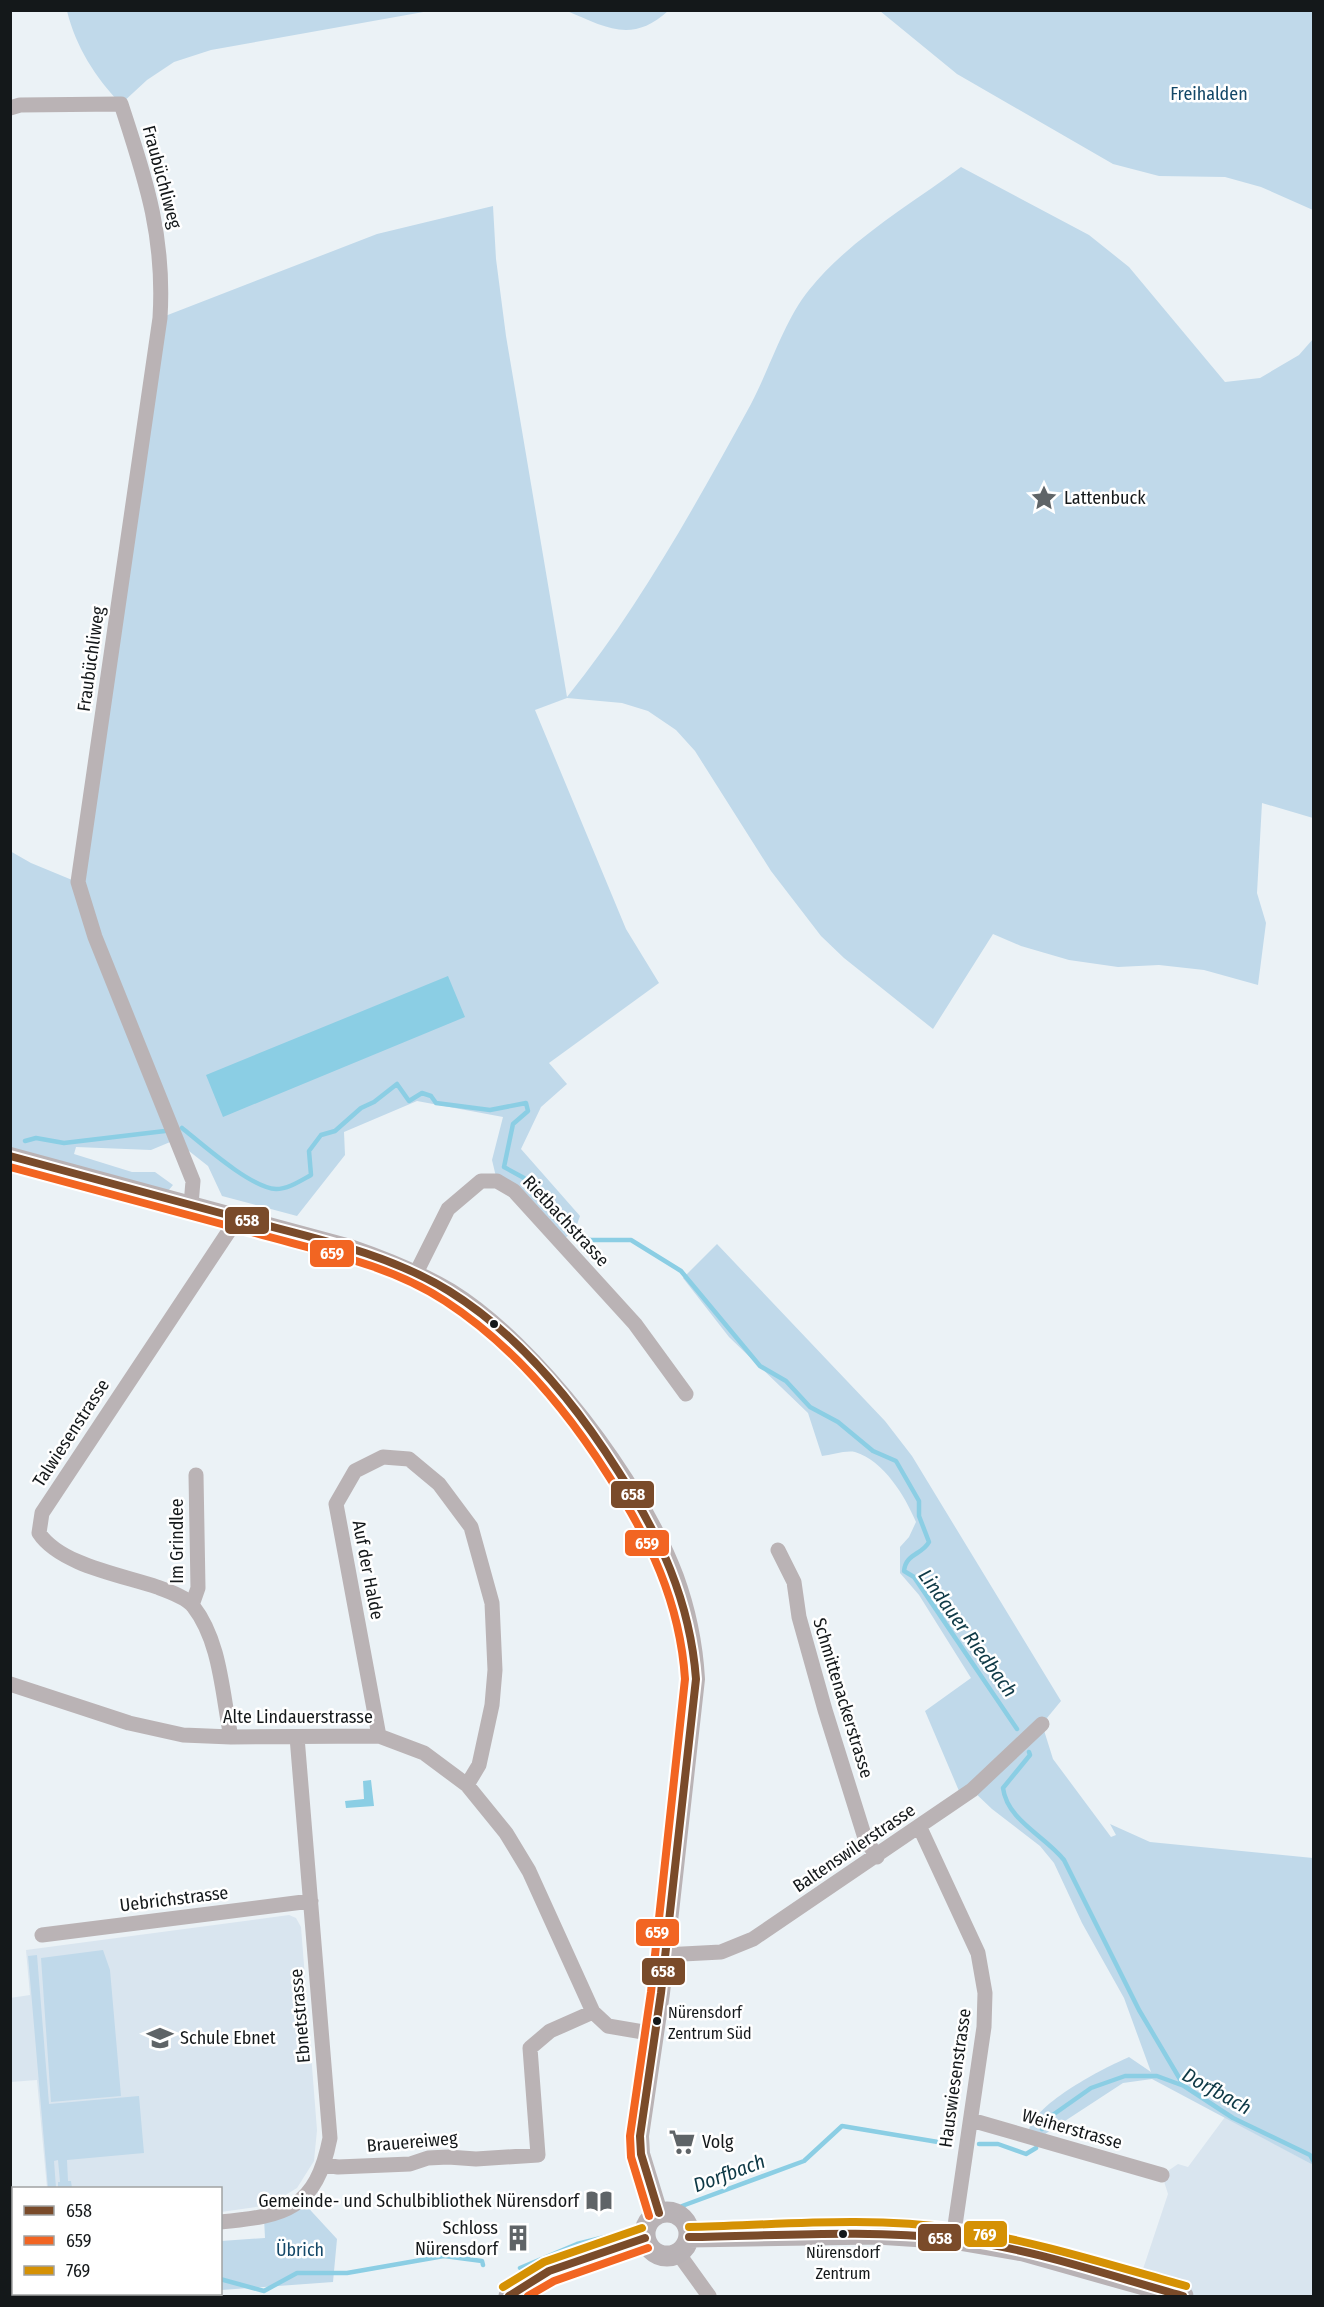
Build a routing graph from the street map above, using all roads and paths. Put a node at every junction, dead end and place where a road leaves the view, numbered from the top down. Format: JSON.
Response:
{"nodes":[{"id":1,"x":10,"y":108,"type":"edge"},
{"id":2,"x":10,"y":1156,"type":"edge"},
{"id":3,"x":191,"y":1205,"type":"junction"},
{"id":4,"x":234,"y":1217,"type":"junction"},
{"id":5,"x":416,"y":1273,"type":"junction"},
{"id":6,"x":686,"y":1394,"type":"dead end"},
{"id":7,"x":196,"y":1475,"type":"dead end"},
{"id":8,"x":778,"y":1550,"type":"dead end"},
{"id":9,"x":192,"y":1605,"type":"junction"},
{"id":10,"x":10,"y":1684,"type":"edge"},
{"id":11,"x":1042,"y":1724,"type":"dead end"},
{"id":12,"x":379,"y":1736,"type":"junction"},
{"id":13,"x":231,"y":1737,"type":"junction"},
{"id":14,"x":297,"y":1737,"type":"junction"},
{"id":15,"x":467,"y":1785,"type":"junction"},
{"id":16,"x":920,"y":1828,"type":"junction"},
{"id":17,"x":877,"y":1857,"type":"junction"},
{"id":18,"x":310,"y":1901,"type":"junction"},
{"id":19,"x":42,"y":1935,"type":"dead end"},
{"id":20,"x":664,"y":1955,"type":"junction"},
{"id":21,"x":593,"y":2012,"type":"junction"},
{"id":22,"x":654,"y":2034,"type":"junction"},
{"id":23,"x":971,"y":2120,"type":"junction"},
{"id":24,"x":324,"y":2165,"type":"junction"},
{"id":25,"x":1162,"y":2175,"type":"dead end"},
{"id":26,"x":660,"y":2213,"type":"junction"},
{"id":27,"x":222,"y":2223,"type":"edge"},
{"id":28,"x":645,"y":2238,"type":"junction"},
{"id":29,"x":953,"y":2239,"type":"junction"},
{"id":30,"x":684,"y":2245,"type":"junction"},
{"id":31,"x":509,"y":2296,"type":"edge"},
{"id":32,"x":709,"y":2296,"type":"edge"},
{"id":33,"x":1183,"y":2296,"type":"edge"}],
"edges":[{"from":1,"to":3,"type":"street","name":"Fraubüchliweg"},
{"from":2,"to":3,"type":"street"},
{"from":3,"to":4,"type":"street"},
{"from":4,"to":5,"type":"street"},
{"from":4,"to":9,"type":"street","name":"Talwiesenstrasse"},
{"from":5,"to":6,"type":"street","name":"Rietbachstrasse"},
{"from":5,"to":20,"type":"street"},
{"from":7,"to":9,"type":"street","name":"Im Grindlee"},
{"from":8,"to":17,"type":"street","name":"Schmittenackerstrasse"},
{"from":9,"to":13,"type":"street","name":"Talwiesenstrasse"},
{"from":10,"to":13,"type":"street","name":"Alte Lindauerstrasse"},
{"from":11,"to":16,"type":"street","name":"Baltenswilerstrasse"},
{"from":12,"to":14,"type":"street","name":"Alte Lindauerstrasse"},
{"from":12,"to":15,"type":"street","name":"Alte Lindauerstrasse"},
{"from":12,"to":15,"type":"street","name":"Auf der Halde"},
{"from":13,"to":14,"type":"street","name":"Alte Lindauerstrasse"},
{"from":14,"to":18,"type":"street","name":"Ebnetstrasse"},
{"from":15,"to":21,"type":"street","name":"Alte Lindauerstrasse"},
{"from":16,"to":17,"type":"street","name":"Baltenswilerstrasse"},
{"from":16,"to":23,"type":"street","name":"Hauswiesenstrasse"},
{"from":17,"to":20,"type":"street","name":"Baltenswilerstrasse"},
{"from":18,"to":19,"type":"street","name":"Uebrichstrasse"},
{"from":18,"to":24,"type":"street","name":"Ebnetstrasse"},
{"from":20,"to":22,"type":"street"},
{"from":21,"to":22,"type":"street"},
{"from":21,"to":24,"type":"street","name":"Brauereiweg"},
{"from":22,"to":26,"type":"street"},
{"from":23,"to":25,"type":"street","name":"Weiherstrasse"},
{"from":23,"to":29,"type":"street","name":"Hauswiesenstrasse"},
{"from":24,"to":27,"type":"street","name":"Ebnetstrasse"},
{"from":26,"to":28,"type":"main road"},
{"from":26,"to":30,"type":"main road"},
{"from":28,"to":30,"type":"main road"},
{"from":28,"to":31,"type":"main road"},
{"from":29,"to":30,"type":"main road"},
{"from":29,"to":33,"type":"main road"},
{"from":30,"to":32,"type":"street"}]}
